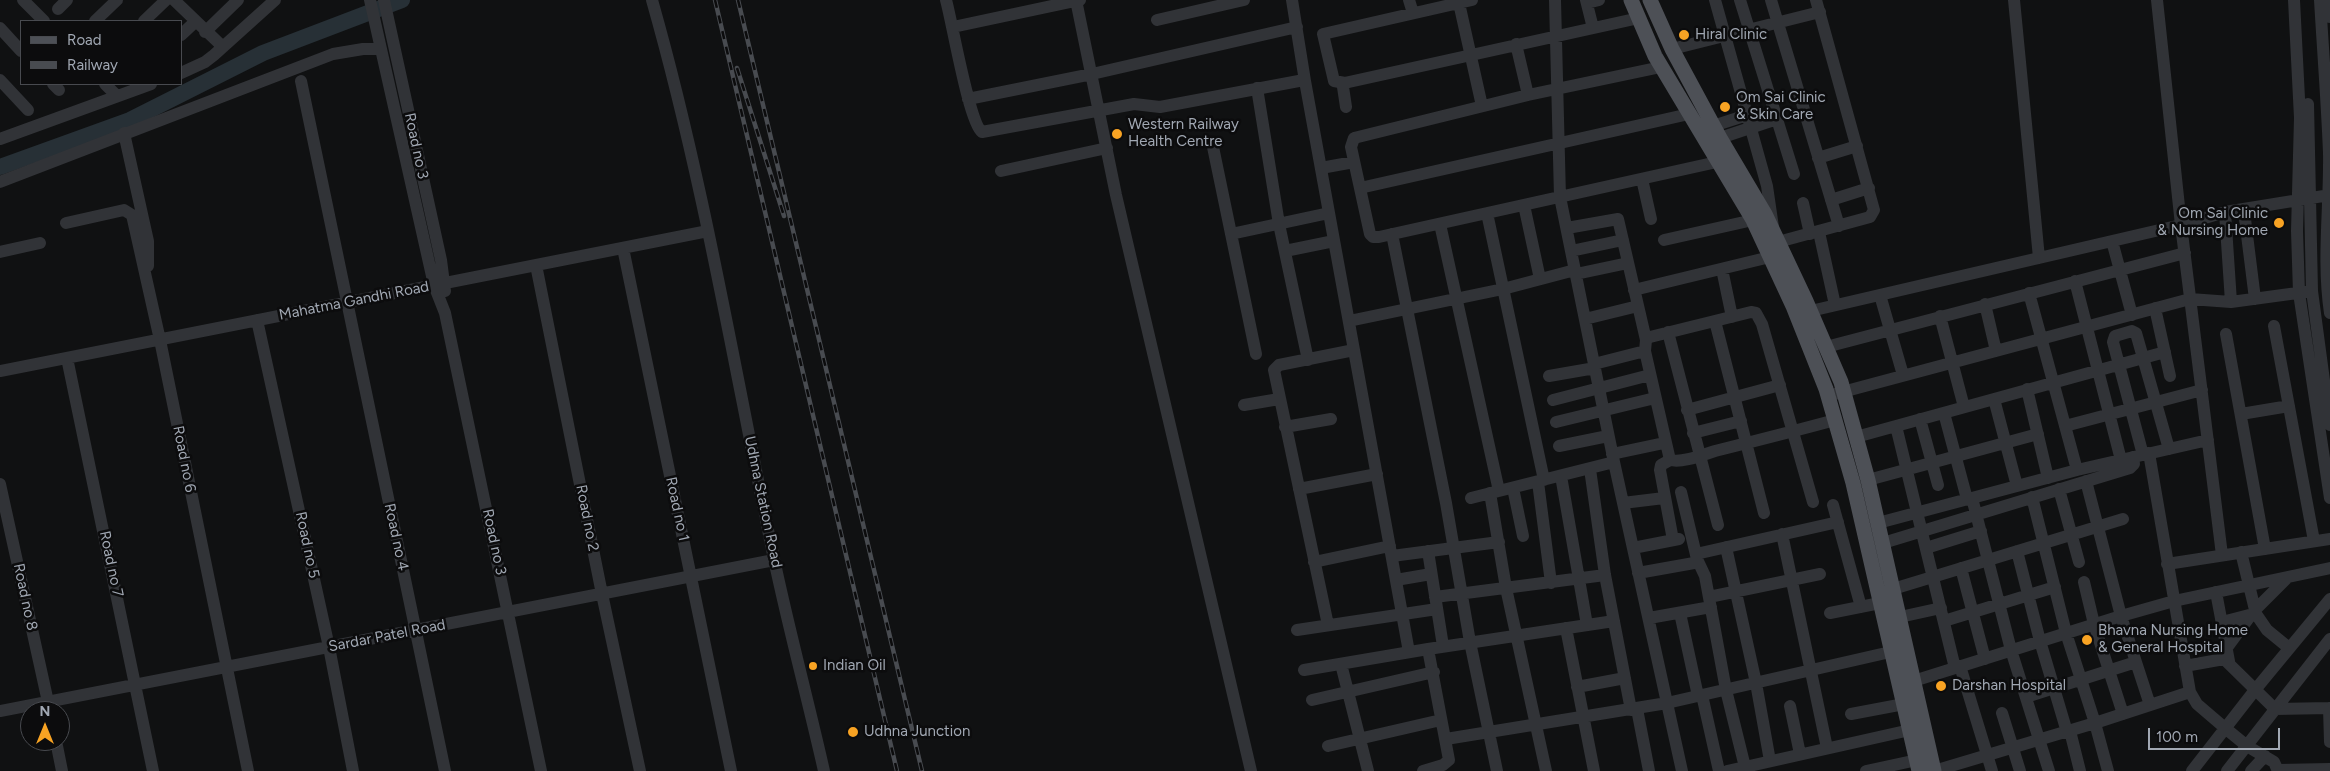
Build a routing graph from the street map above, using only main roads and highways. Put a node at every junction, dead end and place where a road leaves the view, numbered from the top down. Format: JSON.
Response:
{"nodes":[{"id":1,"x":1631,"y":0,"type":"edge"},
{"id":2,"x":1650,"y":0,"type":"edge"},
{"id":3,"x":1724,"y":159,"type":"junction"},
{"id":4,"x":1803,"y":313,"type":"junction"},
{"id":5,"x":1918,"y":766,"type":"edge"},
{"id":6,"x":1934,"y":771,"type":"edge"}],
"edges":[{"from":1,"to":3,"type":"main road"},
{"from":2,"to":3,"type":"main road"},
{"from":3,"to":4,"type":"main road"},
{"from":3,"to":4,"type":"main road"},
{"from":4,"to":5,"type":"main road"},
{"from":4,"to":6,"type":"main road"}]}
